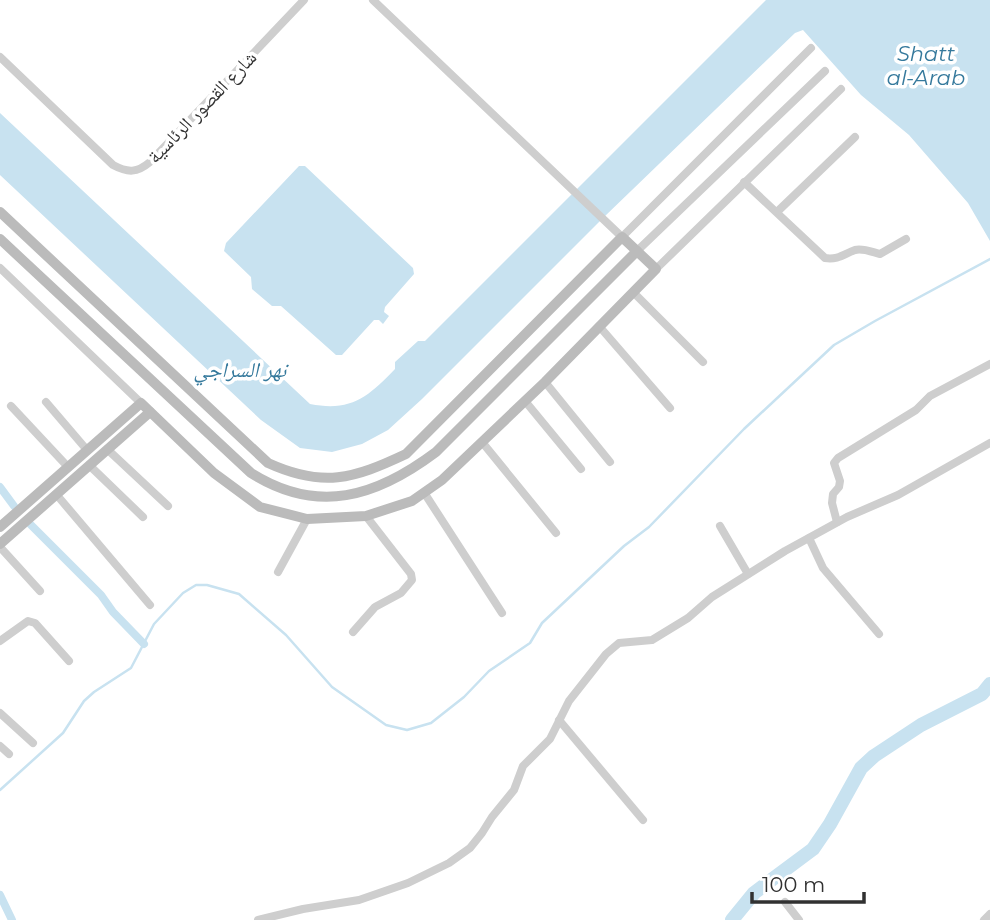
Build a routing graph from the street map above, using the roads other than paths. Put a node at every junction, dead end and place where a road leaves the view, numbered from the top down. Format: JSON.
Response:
{"nodes":[{"id":1,"x":304,"y":0,"type":"edge"},
{"id":2,"x":379,"y":2,"type":"edge"},
{"id":3,"x":811,"y":48,"type":"dead end"},
{"id":4,"x":0,"y":57,"type":"edge"},
{"id":5,"x":825,"y":71,"type":"dead end"},
{"id":6,"x":841,"y":89,"type":"dead end"},
{"id":7,"x":855,"y":137,"type":"dead end"},
{"id":8,"x":744,"y":182,"type":"junction"},
{"id":9,"x":778,"y":211,"type":"junction"},
{"id":10,"x":0,"y":212,"type":"edge"},
{"id":11,"x":619,"y":234,"type":"junction"},
{"id":12,"x":0,"y":239,"type":"edge"},
{"id":13,"x":906,"y":239,"type":"dead end"},
{"id":14,"x":637,"y":251,"type":"junction"},
{"id":15,"x":0,"y":268,"type":"edge"},
{"id":16,"x":656,"y":269,"type":"junction"},
{"id":17,"x":633,"y":292,"type":"junction"},
{"id":18,"x":599,"y":326,"type":"junction"},
{"id":19,"x":703,"y":362,"type":"dead end"},
{"id":20,"x":990,"y":364,"type":"edge"},
{"id":21,"x":545,"y":382,"type":"junction"},
{"id":22,"x":525,"y":401,"type":"junction"},
{"id":23,"x":46,"y":402,"type":"dead end"},
{"id":24,"x":141,"y":403,"type":"junction"},
{"id":25,"x":11,"y":406,"type":"dead end"},
{"id":26,"x":670,"y":408,"type":"dead end"},
{"id":27,"x":150,"y":412,"type":"junction"},
{"id":28,"x":482,"y":442,"type":"junction"},
{"id":29,"x":990,"y":443,"type":"edge"},
{"id":30,"x":107,"y":449,"type":"junction"},
{"id":31,"x":87,"y":450,"type":"junction"},
{"id":32,"x":610,"y":462,"type":"dead end"},
{"id":33,"x":89,"y":465,"type":"junction"},
{"id":34,"x":68,"y":467,"type":"junction"},
{"id":35,"x":581,"y":469,"type":"dead end"},
{"id":36,"x":425,"y":494,"type":"junction"},
{"id":37,"x":56,"y":495,"type":"junction"},
{"id":38,"x":168,"y":506,"type":"dead end"},
{"id":39,"x":366,"y":516,"type":"junction"},
{"id":40,"x":143,"y":517,"type":"dead end"},
{"id":41,"x":307,"y":519,"type":"junction"},
{"id":42,"x":837,"y":522,"type":"junction"},
{"id":43,"x":720,"y":526,"type":"dead end"},
{"id":44,"x":0,"y":527,"type":"edge"},
{"id":45,"x":556,"y":533,"type":"dead end"},
{"id":46,"x":809,"y":538,"type":"junction"},
{"id":47,"x":0,"y":545,"type":"edge"},
{"id":48,"x":278,"y":572,"type":"dead end"},
{"id":49,"x":748,"y":574,"type":"junction"},
{"id":50,"x":40,"y":591,"type":"dead end"},
{"id":51,"x":150,"y":606,"type":"dead end"},
{"id":52,"x":502,"y":613,"type":"dead end"},
{"id":53,"x":353,"y":632,"type":"dead end"},
{"id":54,"x":879,"y":634,"type":"dead end"},
{"id":55,"x":0,"y":641,"type":"edge"},
{"id":56,"x":69,"y":661,"type":"dead end"},
{"id":57,"x":0,"y":713,"type":"edge"},
{"id":58,"x":559,"y":720,"type":"junction"},
{"id":59,"x":33,"y":743,"type":"dead end"},
{"id":60,"x":0,"y":746,"type":"edge"},
{"id":61,"x":9,"y":754,"type":"dead end"},
{"id":62,"x":643,"y":820,"type":"dead end"},
{"id":63,"x":785,"y":902,"type":"dead end"},
{"id":64,"x":990,"y":914,"type":"edge"},
{"id":65,"x":258,"y":920,"type":"edge"},
{"id":66,"x":799,"y":920,"type":"edge"},
{"id":67,"x":984,"y":920,"type":"edge"}],
"edges":[{"from":1,"to":4,"type":"street","name":"شارع القصور الرئاسية"},
{"from":2,"to":11,"type":"street"},
{"from":3,"to":11,"type":"street"},
{"from":5,"to":14,"type":"street"},
{"from":6,"to":8,"type":"street"},
{"from":7,"to":9,"type":"street"},
{"from":8,"to":9,"type":"street"},
{"from":8,"to":16,"type":"street"},
{"from":9,"to":13,"type":"street"},
{"from":10,"to":11,"type":"main road"},
{"from":11,"to":14,"type":"main road"},
{"from":12,"to":14,"type":"main road"},
{"from":14,"to":16,"type":"main road"},
{"from":15,"to":24,"type":"street"},
{"from":16,"to":17,"type":"main road"},
{"from":17,"to":18,"type":"main road"},
{"from":17,"to":19,"type":"street"},
{"from":18,"to":21,"type":"main road"},
{"from":18,"to":26,"type":"street"},
{"from":20,"to":42,"type":"street"},
{"from":21,"to":22,"type":"main road"},
{"from":21,"to":32,"type":"street"},
{"from":22,"to":28,"type":"main road"},
{"from":22,"to":35,"type":"street"},
{"from":23,"to":31,"type":"street"},
{"from":24,"to":27,"type":"main road"},
{"from":24,"to":31,"type":"main road"},
{"from":25,"to":34,"type":"street"},
{"from":27,"to":30,"type":"main road"},
{"from":27,"to":41,"type":"main road"},
{"from":28,"to":36,"type":"main road"},
{"from":28,"to":45,"type":"street"},
{"from":29,"to":42,"type":"street"},
{"from":30,"to":33,"type":"main road"},
{"from":30,"to":38,"type":"street"},
{"from":31,"to":34,"type":"main road"},
{"from":33,"to":37,"type":"main road"},
{"from":33,"to":40,"type":"street"},
{"from":34,"to":44,"type":"main road"},
{"from":36,"to":39,"type":"main road"},
{"from":36,"to":52,"type":"street"},
{"from":37,"to":47,"type":"main road"},
{"from":37,"to":51,"type":"street"},
{"from":39,"to":41,"type":"main road"},
{"from":39,"to":53,"type":"street"},
{"from":41,"to":48,"type":"street"},
{"from":42,"to":46,"type":"street"},
{"from":43,"to":49,"type":"street"},
{"from":46,"to":49,"type":"street"},
{"from":46,"to":54,"type":"street"},
{"from":47,"to":50,"type":"street"},
{"from":49,"to":58,"type":"street"},
{"from":55,"to":56,"type":"street"},
{"from":57,"to":59,"type":"street"},
{"from":58,"to":62,"type":"street"},
{"from":58,"to":65,"type":"street"},
{"from":60,"to":61,"type":"street"},
{"from":63,"to":66,"type":"street"},
{"from":64,"to":67,"type":"street"}]}
